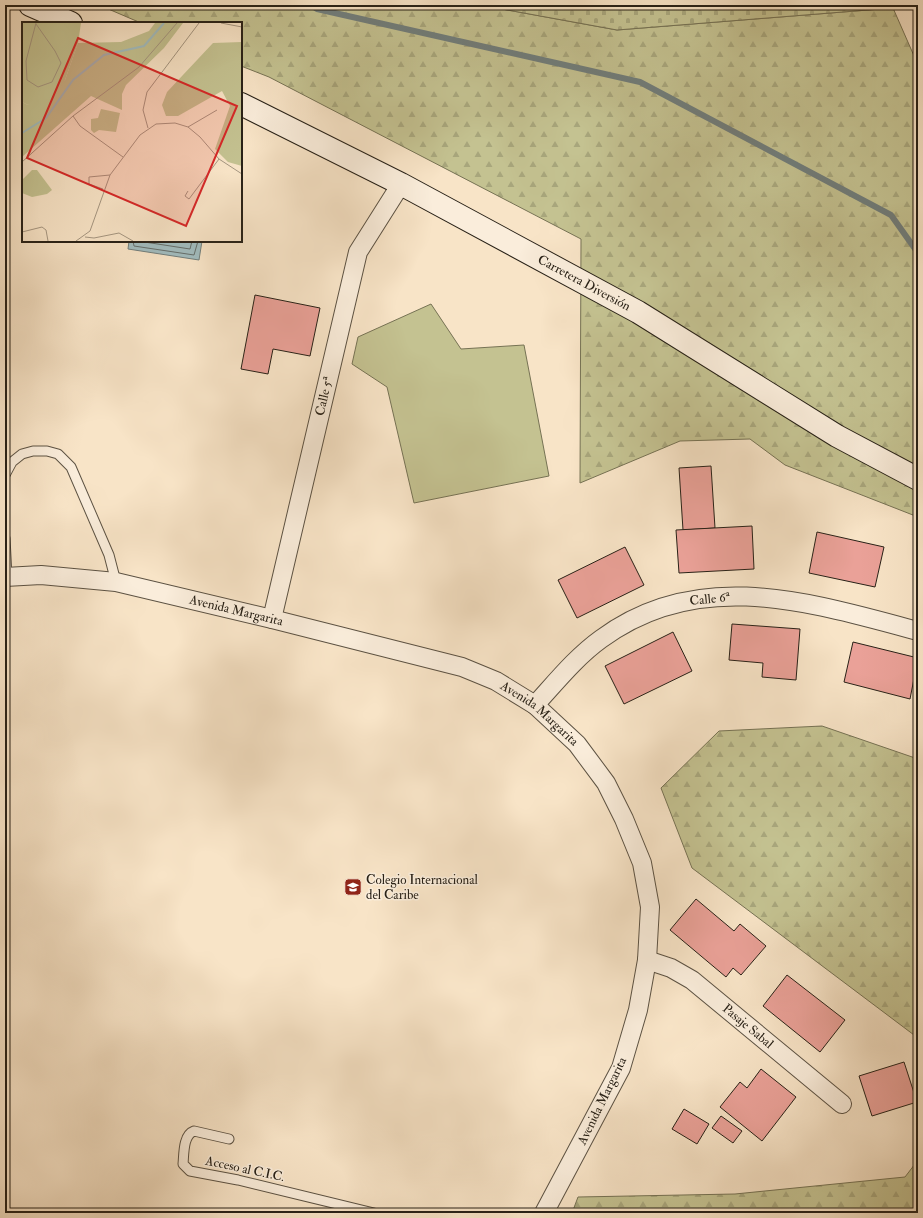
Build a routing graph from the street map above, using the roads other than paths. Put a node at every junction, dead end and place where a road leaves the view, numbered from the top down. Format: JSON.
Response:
{"nodes":[{"id":1,"x":30,"y":5,"type":"edge"},
{"id":2,"x":69,"y":22,"type":"edge"},
{"id":3,"x":242,"y":104,"type":"edge"},
{"id":4,"x":401,"y":184,"type":"junction"},
{"id":5,"x":5,"y":475,"type":"edge"},
{"id":6,"x":918,"y":480,"type":"edge"},
{"id":7,"x":5,"y":538,"type":"edge"},
{"id":8,"x":6,"y":577,"type":"edge"},
{"id":9,"x":116,"y":582,"type":"junction"},
{"id":10,"x":272,"y":619,"type":"junction"},
{"id":11,"x":918,"y":631,"type":"edge"},
{"id":12,"x":535,"y":705,"type":"junction"},
{"id":13,"x":647,"y":960,"type":"junction"},
{"id":14,"x":842,"y":1104,"type":"dead end"},
{"id":15,"x":228,"y":1139,"type":"dead end"},
{"id":16,"x":374,"y":1213,"type":"edge"},
{"id":17,"x":544,"y":1213,"type":"edge"}],
"edges":[{"from":1,"to":2,"type":"main road"},
{"from":3,"to":4,"type":"main road","name":"Carretera Diversión"},
{"from":4,"to":6,"type":"main road","name":"Carretera Diversión"},
{"from":4,"to":10,"type":"street","name":"Calle 5ª"},
{"from":5,"to":9,"type":"lane"},
{"from":7,"to":8,"type":"lane"},
{"from":8,"to":9,"type":"street","name":"Avenida Margarita"},
{"from":9,"to":10,"type":"street","name":"Avenida Margarita"},
{"from":10,"to":12,"type":"street","name":"Avenida Margarita"},
{"from":11,"to":12,"type":"street","name":"Calle 6ª"},
{"from":12,"to":13,"type":"street","name":"Avenida Margarita"},
{"from":13,"to":14,"type":"street","name":"Pasaje Sabal"},
{"from":13,"to":17,"type":"street","name":"Avenida Margarita"},
{"from":15,"to":16,"type":"lane","name":"Acceso al C.I.C."}]}
